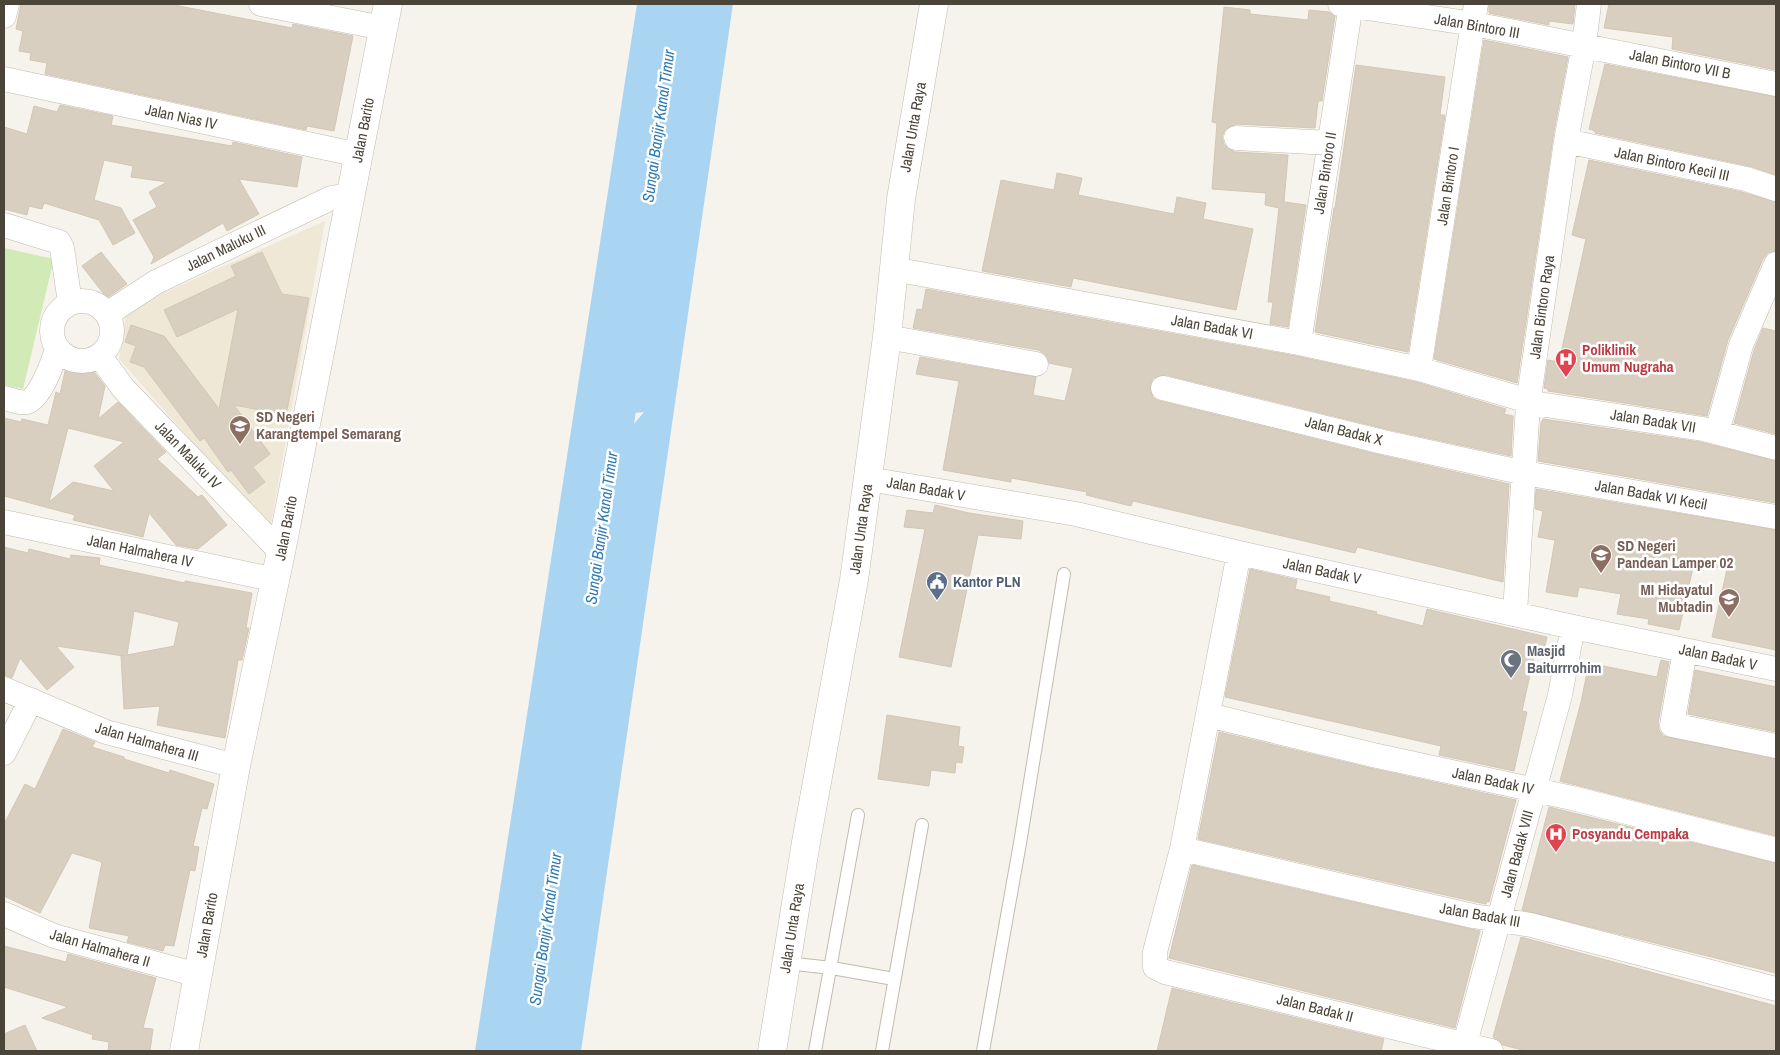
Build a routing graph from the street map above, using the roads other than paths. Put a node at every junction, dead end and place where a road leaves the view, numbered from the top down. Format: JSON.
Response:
{"nodes":[{"id":1,"x":7,"y":4,"type":"edge"},
{"id":2,"x":261,"y":4,"type":"edge"},
{"id":3,"x":934,"y":4,"type":"edge"},
{"id":4,"x":1347,"y":4,"type":"edge"},
{"id":5,"x":1589,"y":4,"type":"edge"},
{"id":6,"x":1475,"y":14,"type":"edge"},
{"id":7,"x":4,"y":16,"type":"edge"},
{"id":8,"x":385,"y":16,"type":"edge"},
{"id":9,"x":1584,"y":45,"type":"junction"},
{"id":10,"x":4,"y":79,"type":"edge"},
{"id":11,"x":1776,"y":84,"type":"edge"},
{"id":12,"x":1236,"y":138,"type":"dead end"},
{"id":13,"x":1566,"y":141,"type":"junction"},
{"id":14,"x":1330,"y":143,"type":"junction"},
{"id":15,"x":359,"y":155,"type":"junction"},
{"id":16,"x":1776,"y":189,"type":"edge"},
{"id":17,"x":351,"y":195,"type":"junction"},
{"id":18,"x":4,"y":225,"type":"edge"},
{"id":19,"x":1776,"y":264,"type":"edge"},
{"id":20,"x":893,"y":269,"type":"junction"},
{"id":21,"x":1771,"y":294,"type":"edge"},
{"id":22,"x":70,"y":303,"type":"junction"},
{"id":23,"x":106,"y":314,"type":"junction"},
{"id":24,"x":887,"y":337,"type":"junction"},
{"id":25,"x":1299,"y":343,"type":"junction"},
{"id":26,"x":57,"y":349,"type":"junction"},
{"id":27,"x":100,"y":356,"type":"junction"},
{"id":28,"x":1036,"y":364,"type":"dead end"},
{"id":29,"x":1419,"y":369,"type":"junction"},
{"id":30,"x":1163,"y":388,"type":"dead end"},
{"id":31,"x":4,"y":398,"type":"edge"},
{"id":32,"x":1528,"y":401,"type":"junction"},
{"id":33,"x":1717,"y":432,"type":"junction"},
{"id":34,"x":1776,"y":448,"type":"edge"},
{"id":35,"x":1525,"y":473,"type":"junction"},
{"id":36,"x":868,"y":479,"type":"junction"},
{"id":37,"x":1776,"y":517,"type":"edge"},
{"id":38,"x":4,"y":522,"type":"edge"},
{"id":39,"x":281,"y":552,"type":"junction"},
{"id":40,"x":1239,"y":553,"type":"junction"},
{"id":41,"x":1064,"y":574,"type":"dead end"},
{"id":42,"x":276,"y":580,"type":"junction"},
{"id":43,"x":1514,"y":613,"type":"junction"},
{"id":44,"x":1573,"y":627,"type":"junction"},
{"id":45,"x":1686,"y":650,"type":"junction"},
{"id":46,"x":1776,"y":669,"type":"edge"},
{"id":47,"x":4,"y":689,"type":"edge"},
{"id":48,"x":31,"y":700,"type":"junction"},
{"id":49,"x":1208,"y":715,"type":"junction"},
{"id":50,"x":1776,"y":746,"type":"edge"},
{"id":51,"x":4,"y":753,"type":"edge"},
{"id":52,"x":236,"y":766,"type":"junction"},
{"id":53,"x":1534,"y":790,"type":"junction"},
{"id":54,"x":858,"y":815,"type":"dead end"},
{"id":55,"x":922,"y":825,"type":"dead end"},
{"id":56,"x":1182,"y":849,"type":"junction"},
{"id":57,"x":1776,"y":850,"type":"edge"},
{"id":58,"x":4,"y":914,"type":"edge"},
{"id":59,"x":1499,"y":918,"type":"junction"},
{"id":60,"x":786,"y":963,"type":"junction"},
{"id":61,"x":832,"y":968,"type":"junction"},
{"id":62,"x":198,"y":975,"type":"junction"},
{"id":63,"x":894,"y":979,"type":"junction"},
{"id":64,"x":1776,"y":989,"type":"edge"},
{"id":65,"x":1464,"y":1048,"type":"edge"},
{"id":66,"x":184,"y":1051,"type":"edge"},
{"id":67,"x":772,"y":1051,"type":"edge"},
{"id":68,"x":815,"y":1051,"type":"edge"},
{"id":69,"x":882,"y":1051,"type":"edge"},
{"id":70,"x":983,"y":1051,"type":"edge"},
{"id":71,"x":1491,"y":1051,"type":"edge"}],
"edges":[{"from":1,"to":7,"type":"street"},
{"from":2,"to":8,"type":"street"},
{"from":3,"to":20,"type":"street","name":"Jalan Unta Raya"},
{"from":4,"to":6,"type":"street","name":"Jalan Bintoro III"},
{"from":4,"to":14,"type":"street","name":"Jalan Bintoro II"},
{"from":5,"to":9,"type":"street","name":"Jalan Bintoro Raya"},
{"from":6,"to":9,"type":"street","name":"Jalan Bintoro III"},
{"from":6,"to":29,"type":"street","name":"Jalan Bintoro I"},
{"from":8,"to":15,"type":"street","name":"Jalan Barito"},
{"from":9,"to":11,"type":"street","name":"Jalan Bintoro VII B"},
{"from":9,"to":13,"type":"street","name":"Jalan Bintoro Raya"},
{"from":10,"to":15,"type":"street","name":"Jalan Nias IV"},
{"from":12,"to":14,"type":"street"},
{"from":13,"to":16,"type":"street","name":"Jalan Bintoro Kecil III"},
{"from":13,"to":32,"type":"street","name":"Jalan Bintoro Raya"},
{"from":14,"to":25,"type":"street","name":"Jalan Bintoro II"},
{"from":15,"to":17,"type":"street","name":"Jalan Barito"},
{"from":17,"to":23,"type":"street","name":"Jalan Maluku III"},
{"from":17,"to":39,"type":"street","name":"Jalan Barito"},
{"from":18,"to":22,"type":"street"},
{"from":19,"to":21,"type":"street"},
{"from":20,"to":24,"type":"street","name":"Jalan Unta Raya"},
{"from":20,"to":25,"type":"street","name":"Jalan Badak VI"},
{"from":21,"to":33,"type":"street"},
{"from":22,"to":23,"type":"street"},
{"from":22,"to":26,"type":"street"},
{"from":23,"to":27,"type":"street"},
{"from":24,"to":28,"type":"street"},
{"from":24,"to":36,"type":"street","name":"Jalan Unta Raya"},
{"from":25,"to":29,"type":"street","name":"Jalan Badak VI"},
{"from":26,"to":27,"type":"street"},
{"from":26,"to":31,"type":"street"},
{"from":27,"to":39,"type":"street","name":"Jalan Maluku IV"},
{"from":29,"to":32,"type":"street","name":"Jalan Badak VI"},
{"from":30,"to":35,"type":"street","name":"Jalan Badak X"},
{"from":32,"to":33,"type":"street","name":"Jalan Badak VII"},
{"from":32,"to":35,"type":"street","name":"Jalan Bintoro Raya"},
{"from":33,"to":34,"type":"street","name":"Jalan Badak VII"},
{"from":35,"to":37,"type":"street","name":"Jalan Badak VI Kecil"},
{"from":35,"to":43,"type":"street","name":"Jalan Bintoro Raya"},
{"from":36,"to":40,"type":"street","name":"Jalan Badak V"},
{"from":36,"to":60,"type":"street","name":"Jalan Unta Raya"},
{"from":38,"to":42,"type":"street","name":"Jalan Halmahera IV"},
{"from":39,"to":42,"type":"street","name":"Jalan Barito"},
{"from":40,"to":43,"type":"street","name":"Jalan Badak V"},
{"from":40,"to":49,"type":"street"},
{"from":41,"to":70,"type":"lane"},
{"from":42,"to":52,"type":"street","name":"Jalan Barito"},
{"from":43,"to":44,"type":"street","name":"Jalan Badak V"},
{"from":44,"to":45,"type":"street","name":"Jalan Badak V"},
{"from":44,"to":53,"type":"street","name":"Jalan Badak VIII"},
{"from":45,"to":46,"type":"street","name":"Jalan Badak V"},
{"from":45,"to":50,"type":"street"},
{"from":47,"to":48,"type":"street","name":"Jalan Halmahera III"},
{"from":48,"to":51,"type":"street"},
{"from":48,"to":52,"type":"street","name":"Jalan Halmahera III"},
{"from":49,"to":53,"type":"street","name":"Jalan Badak IV"},
{"from":49,"to":56,"type":"street"},
{"from":52,"to":62,"type":"street","name":"Jalan Barito"},
{"from":53,"to":57,"type":"street","name":"Jalan Badak IV"},
{"from":53,"to":59,"type":"street","name":"Jalan Badak VIII"},
{"from":54,"to":61,"type":"lane"},
{"from":55,"to":63,"type":"lane"},
{"from":56,"to":59,"type":"street","name":"Jalan Badak III"},
{"from":56,"to":65,"type":"street","name":"Jalan Badak II"},
{"from":58,"to":62,"type":"street","name":"Jalan Halmahera II"},
{"from":59,"to":64,"type":"street","name":"Jalan Badak III"},
{"from":59,"to":65,"type":"street","name":"Jalan Badak VIII"},
{"from":60,"to":61,"type":"lane"},
{"from":60,"to":67,"type":"street","name":"Jalan Unta Raya"},
{"from":61,"to":63,"type":"lane"},
{"from":61,"to":68,"type":"lane"},
{"from":62,"to":66,"type":"street","name":"Jalan Barito"},
{"from":63,"to":69,"type":"lane"},
{"from":65,"to":71,"type":"street","name":"Jalan Badak II"}]}
